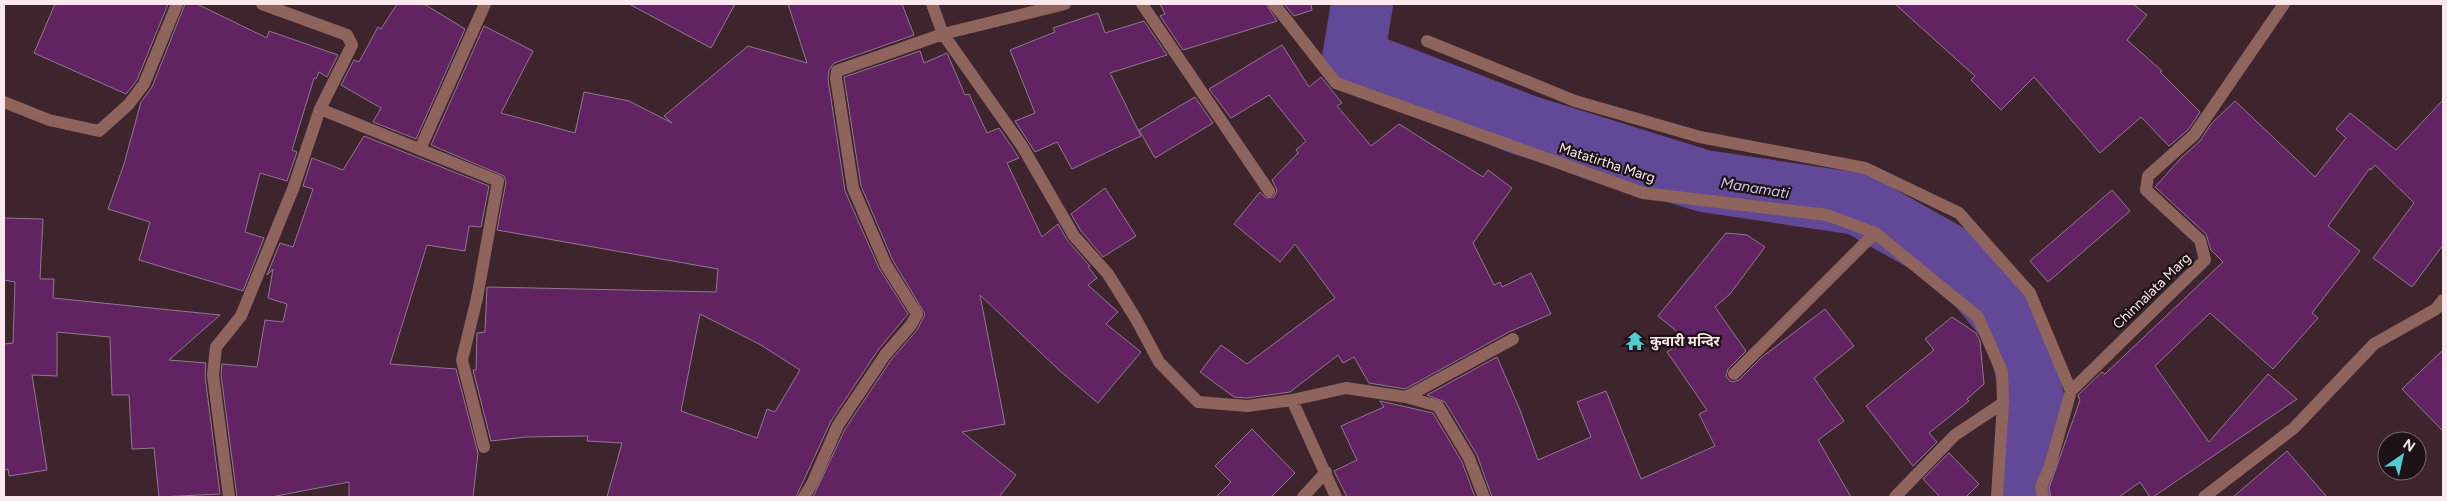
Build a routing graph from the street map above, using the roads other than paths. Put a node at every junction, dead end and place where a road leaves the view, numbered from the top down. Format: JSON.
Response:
{"nodes":[{"id":1,"x":177,"y":4,"type":"edge"},
{"id":2,"x":262,"y":4,"type":"edge"},
{"id":3,"x":485,"y":4,"type":"edge"},
{"id":4,"x":932,"y":4,"type":"edge"},
{"id":5,"x":1065,"y":4,"type":"edge"},
{"id":6,"x":1142,"y":4,"type":"edge"},
{"id":7,"x":1274,"y":4,"type":"edge"},
{"id":8,"x":2284,"y":4,"type":"edge"},
{"id":9,"x":943,"y":34,"type":"junction"},
{"id":10,"x":1427,"y":41,"type":"dead end"},
{"id":11,"x":4,"y":102,"type":"edge"},
{"id":12,"x":320,"y":109,"type":"junction"},
{"id":13,"x":420,"y":149,"type":"junction"},
{"id":14,"x":1269,"y":191,"type":"dead end"},
{"id":15,"x":1875,"y":233,"type":"junction"},
{"id":16,"x":2441,"y":308,"type":"edge"},
{"id":17,"x":1513,"y":339,"type":"dead end"},
{"id":18,"x":1734,"y":374,"type":"dead end"},
{"id":19,"x":2071,"y":391,"type":"junction"},
{"id":20,"x":1406,"y":397,"type":"junction"},
{"id":21,"x":1292,"y":400,"type":"junction"},
{"id":22,"x":2003,"y":403,"type":"junction"},
{"id":23,"x":484,"y":447,"type":"dead end"},
{"id":24,"x":1326,"y":472,"type":"junction"},
{"id":25,"x":229,"y":497,"type":"edge"},
{"id":26,"x":804,"y":497,"type":"edge"},
{"id":27,"x":1303,"y":497,"type":"edge"},
{"id":28,"x":1336,"y":497,"type":"edge"},
{"id":29,"x":1484,"y":497,"type":"edge"},
{"id":30,"x":1895,"y":497,"type":"edge"},
{"id":31,"x":1997,"y":497,"type":"edge"},
{"id":32,"x":2043,"y":497,"type":"edge"},
{"id":33,"x":2204,"y":497,"type":"edge"}],
"edges":[{"from":1,"to":11,"type":"street"},
{"from":2,"to":12,"type":"street"},
{"from":3,"to":13,"type":"street"},
{"from":4,"to":9,"type":"street"},
{"from":5,"to":9,"type":"street"},
{"from":6,"to":14,"type":"street"},
{"from":7,"to":15,"type":"street","name":"Matatirtha Marg"},
{"from":8,"to":19,"type":"street","name":"Chinnalata Marg"},
{"from":9,"to":21,"type":"street"},
{"from":9,"to":26,"type":"street"},
{"from":10,"to":19,"type":"street"},
{"from":12,"to":13,"type":"street"},
{"from":12,"to":25,"type":"street"},
{"from":13,"to":23,"type":"street"},
{"from":15,"to":18,"type":"street"},
{"from":15,"to":22,"type":"street","name":"Matatirtha Marg"},
{"from":16,"to":33,"type":"street"},
{"from":17,"to":20,"type":"street"},
{"from":19,"to":32,"type":"street"},
{"from":20,"to":21,"type":"street"},
{"from":20,"to":29,"type":"street"},
{"from":21,"to":24,"type":"street"},
{"from":22,"to":30,"type":"street"},
{"from":22,"to":31,"type":"street","name":"Matatirtha Marg"},
{"from":24,"to":27,"type":"street"},
{"from":24,"to":28,"type":"street"}]}
